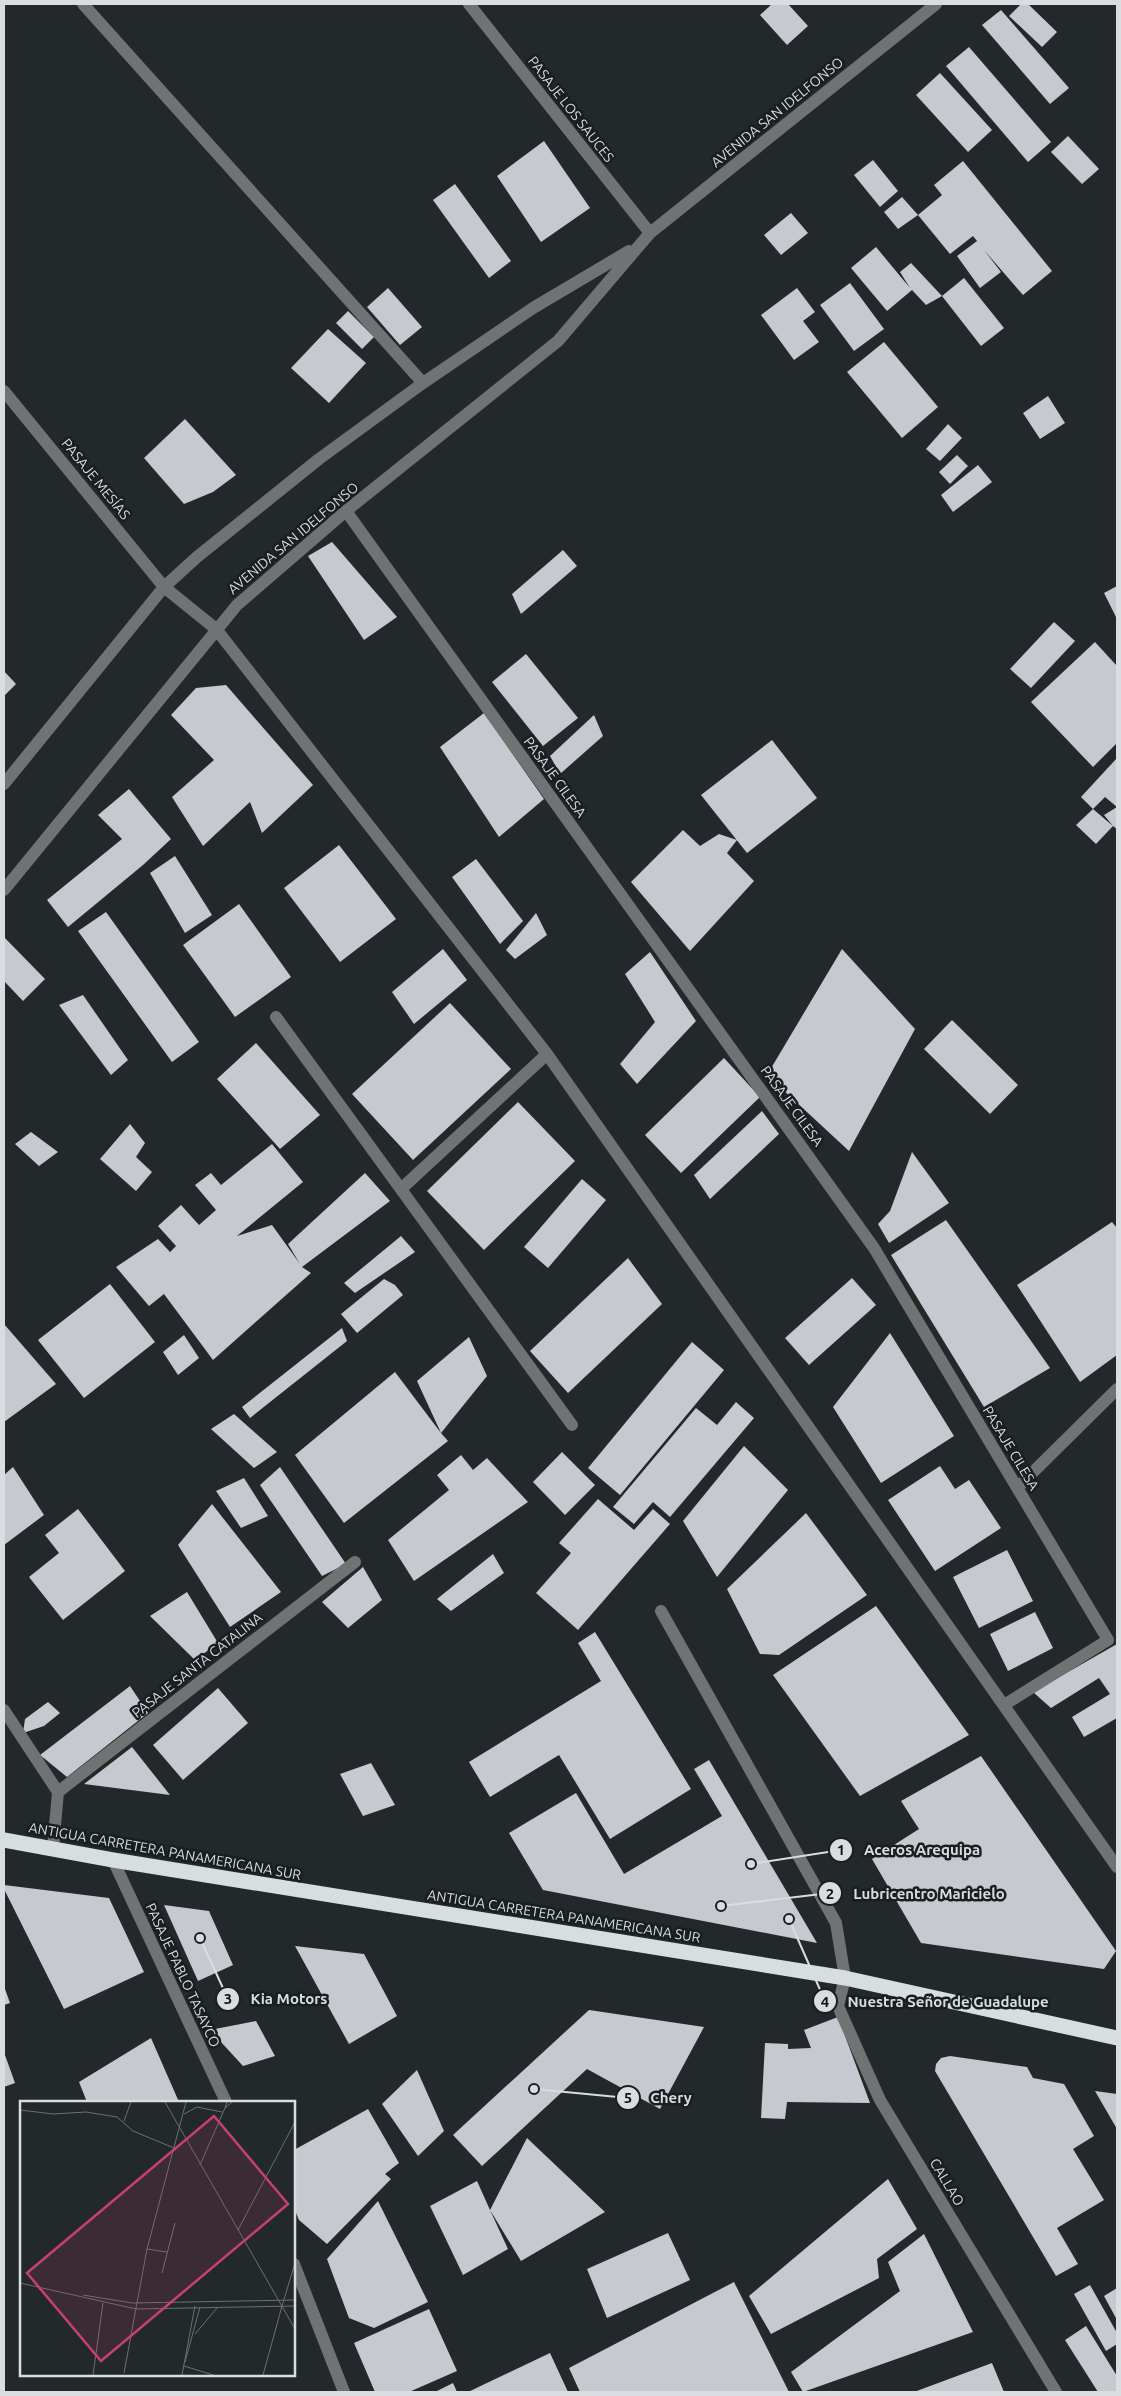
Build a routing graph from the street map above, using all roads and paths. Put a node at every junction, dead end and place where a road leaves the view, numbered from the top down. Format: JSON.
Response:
{"nodes":[{"id":1,"x":83,"y":4,"type":"edge"},
{"id":2,"x":469,"y":4,"type":"edge"},
{"id":3,"x":936,"y":4,"type":"edge"},
{"id":4,"x":650,"y":232,"type":"junction"},
{"id":5,"x":637,"y":246,"type":"junction"},
{"id":6,"x":422,"y":383,"type":"junction"},
{"id":7,"x":4,"y":391,"type":"edge"},
{"id":8,"x":346,"y":512,"type":"junction"},
{"id":9,"x":164,"y":587,"type":"junction"},
{"id":10,"x":216,"y":629,"type":"junction"},
{"id":11,"x":4,"y":784,"type":"edge"},
{"id":12,"x":4,"y":890,"type":"edge"},
{"id":13,"x":276,"y":1017,"type":"dead end"},
{"id":14,"x":547,"y":1054,"type":"junction"},
{"id":15,"x":400,"y":1189,"type":"junction"},
{"id":16,"x":1117,"y":1389,"type":"edge"},
{"id":17,"x":572,"y":1425,"type":"dead end"},
{"id":18,"x":1017,"y":1488,"type":"junction"},
{"id":19,"x":355,"y":1562,"type":"dead end"},
{"id":20,"x":661,"y":1611,"type":"dead end"},
{"id":21,"x":1004,"y":1706,"type":"junction"},
{"id":22,"x":4,"y":1710,"type":"edge"},
{"id":23,"x":58,"y":1792,"type":"junction"},
{"id":24,"x":4,"y":1840,"type":"edge"},
{"id":25,"x":53,"y":1848,"type":"junction"},
{"id":26,"x":113,"y":1860,"type":"junction"},
{"id":27,"x":1117,"y":1866,"type":"edge"},
{"id":28,"x":845,"y":1978,"type":"junction"},
{"id":29,"x":1117,"y":2038,"type":"edge"},
{"id":30,"x":226,"y":2101,"type":"edge"},
{"id":31,"x":295,"y":2267,"type":"edge"},
{"id":32,"x":344,"y":2392,"type":"edge"},
{"id":33,"x":1056,"y":2392,"type":"edge"}],
"edges":[{"from":1,"to":6,"type":"street"},
{"from":2,"to":4,"type":"street","name":"PASAJE LOS SAUCES"},
{"from":3,"to":4,"type":"street","name":"AVENIDA SAN IDELFONSO"},
{"from":4,"to":5,"type":"street","name":"AVENIDA SAN IDELFONSO"},
{"from":5,"to":6,"type":"street","name":"AVENIDA SAN IDELFONSO"},
{"from":5,"to":8,"type":"street","name":"AVENIDA SAN IDELFONSO"},
{"from":6,"to":9,"type":"street","name":"AVENIDA SAN IDELFONSO"},
{"from":7,"to":9,"type":"street","name":"PASAJE MESÍAS"},
{"from":8,"to":10,"type":"street","name":"AVENIDA SAN IDELFONSO"},
{"from":8,"to":18,"type":"street","name":"PASAJE CILESA"},
{"from":9,"to":10,"type":"street","name":"PASAJE MESÍAS"},
{"from":9,"to":11,"type":"street","name":"AVENIDA SAN IDELFONSO"},
{"from":10,"to":12,"type":"street","name":"AVENIDA SAN IDELFONSO"},
{"from":10,"to":14,"type":"street","name":"PASAJE MESÍAS"},
{"from":13,"to":15,"type":"street"},
{"from":14,"to":15,"type":"street"},
{"from":14,"to":21,"type":"street","name":"PASAJE MESÍAS"},
{"from":15,"to":17,"type":"street"},
{"from":16,"to":18,"type":"street"},
{"from":18,"to":21,"type":"street","name":"PASAJE CILESA"},
{"from":19,"to":23,"type":"street","name":"PASAJE SANTA CATALINA"},
{"from":20,"to":28,"type":"street"},
{"from":21,"to":27,"type":"street","name":"PASAJE MESÍAS"},
{"from":22,"to":23,"type":"street"},
{"from":23,"to":25,"type":"street"},
{"from":24,"to":25,"type":"highway","name":"ANTIGUA CARRETERA PANAMERICANA SUR"},
{"from":25,"to":26,"type":"highway","name":"ANTIGUA CARRETERA PANAMERICANA SUR"},
{"from":26,"to":28,"type":"highway","name":"ANTIGUA CARRETERA PANAMERICANA SUR"},
{"from":26,"to":30,"type":"street","name":"PASAJE PABLO TASAYCO"},
{"from":28,"to":29,"type":"highway","name":"ANTIGUA CARRETERA PANAMERICANA SUR"},
{"from":28,"to":33,"type":"street","name":"CALLAO"},
{"from":31,"to":32,"type":"street"}]}
